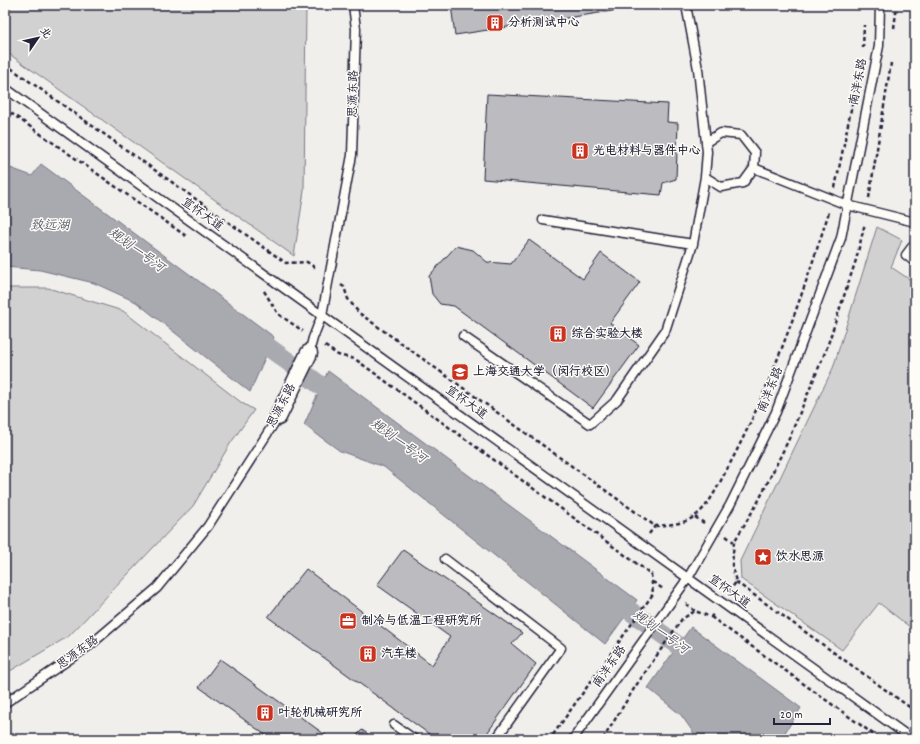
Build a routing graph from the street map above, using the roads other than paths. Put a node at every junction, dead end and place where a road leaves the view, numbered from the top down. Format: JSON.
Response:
{"nodes":[{"id":1,"x":353,"y":5,"type":"edge"},
{"id":2,"x":686,"y":5,"type":"edge"},
{"id":3,"x":880,"y":5,"type":"edge"},
{"id":4,"x":5,"y":88,"type":"edge"},
{"id":5,"x":706,"y":142,"type":"junction"},
{"id":6,"x":754,"y":168,"type":"junction"},
{"id":7,"x":706,"y":176,"type":"junction"},
{"id":8,"x":847,"y":205,"type":"junction"},
{"id":9,"x":543,"y":220,"type":"dead end"},
{"id":10,"x":915,"y":222,"type":"edge"},
{"id":11,"x":915,"y":243,"type":"edge"},
{"id":12,"x":693,"y":244,"type":"junction"},
{"id":13,"x":915,"y":262,"type":"edge"},
{"id":14,"x":322,"y":315,"type":"junction"},
{"id":15,"x":463,"y":336,"type":"dead end"},
{"id":16,"x":309,"y":353,"type":"joint"},
{"id":17,"x":278,"y":417,"type":"joint"},
{"id":18,"x":445,"y":559,"type":"dead end"},
{"id":19,"x":688,"y":578,"type":"junction"},
{"id":20,"x":5,"y":703,"type":"edge"},
{"id":21,"x":394,"y":725,"type":"dead end"},
{"id":22,"x":414,"y":739,"type":"edge"},
{"id":23,"x":496,"y":739,"type":"edge"},
{"id":24,"x":573,"y":739,"type":"edge"},
{"id":25,"x":912,"y":739,"type":"edge"}],
"edges":[{"from":1,"to":14,"type":"lane","name":"思源东路"},
{"from":2,"to":5,"type":"lane"},
{"from":3,"to":8,"type":"lane","name":"南洋东路"},
{"from":4,"to":14,"type":"lane","name":"宣怀大道"},
{"from":5,"to":6,"type":"lane"},
{"from":5,"to":7,"type":"lane"},
{"from":6,"to":7,"type":"lane"},
{"from":6,"to":8,"type":"lane"},
{"from":7,"to":12,"type":"lane"},
{"from":8,"to":10,"type":"lane"},
{"from":8,"to":19,"type":"lane","name":"南洋东路"},
{"from":9,"to":12,"type":"lane"},
{"from":11,"to":13,"type":"lane"},
{"from":12,"to":15,"type":"lane"},
{"from":14,"to":16,"type":"lane","name":"思源东路"},
{"from":14,"to":19,"type":"lane","name":"宣怀大道"},
{"from":16,"to":17,"type":"street","name":"思源东路"},
{"from":17,"to":20,"type":"lane","name":"思源东路"},
{"from":18,"to":23,"type":"lane"},
{"from":19,"to":24,"type":"lane","name":"南洋东路"},
{"from":19,"to":25,"type":"lane","name":"宣怀大道"},
{"from":21,"to":22,"type":"lane"}]}
